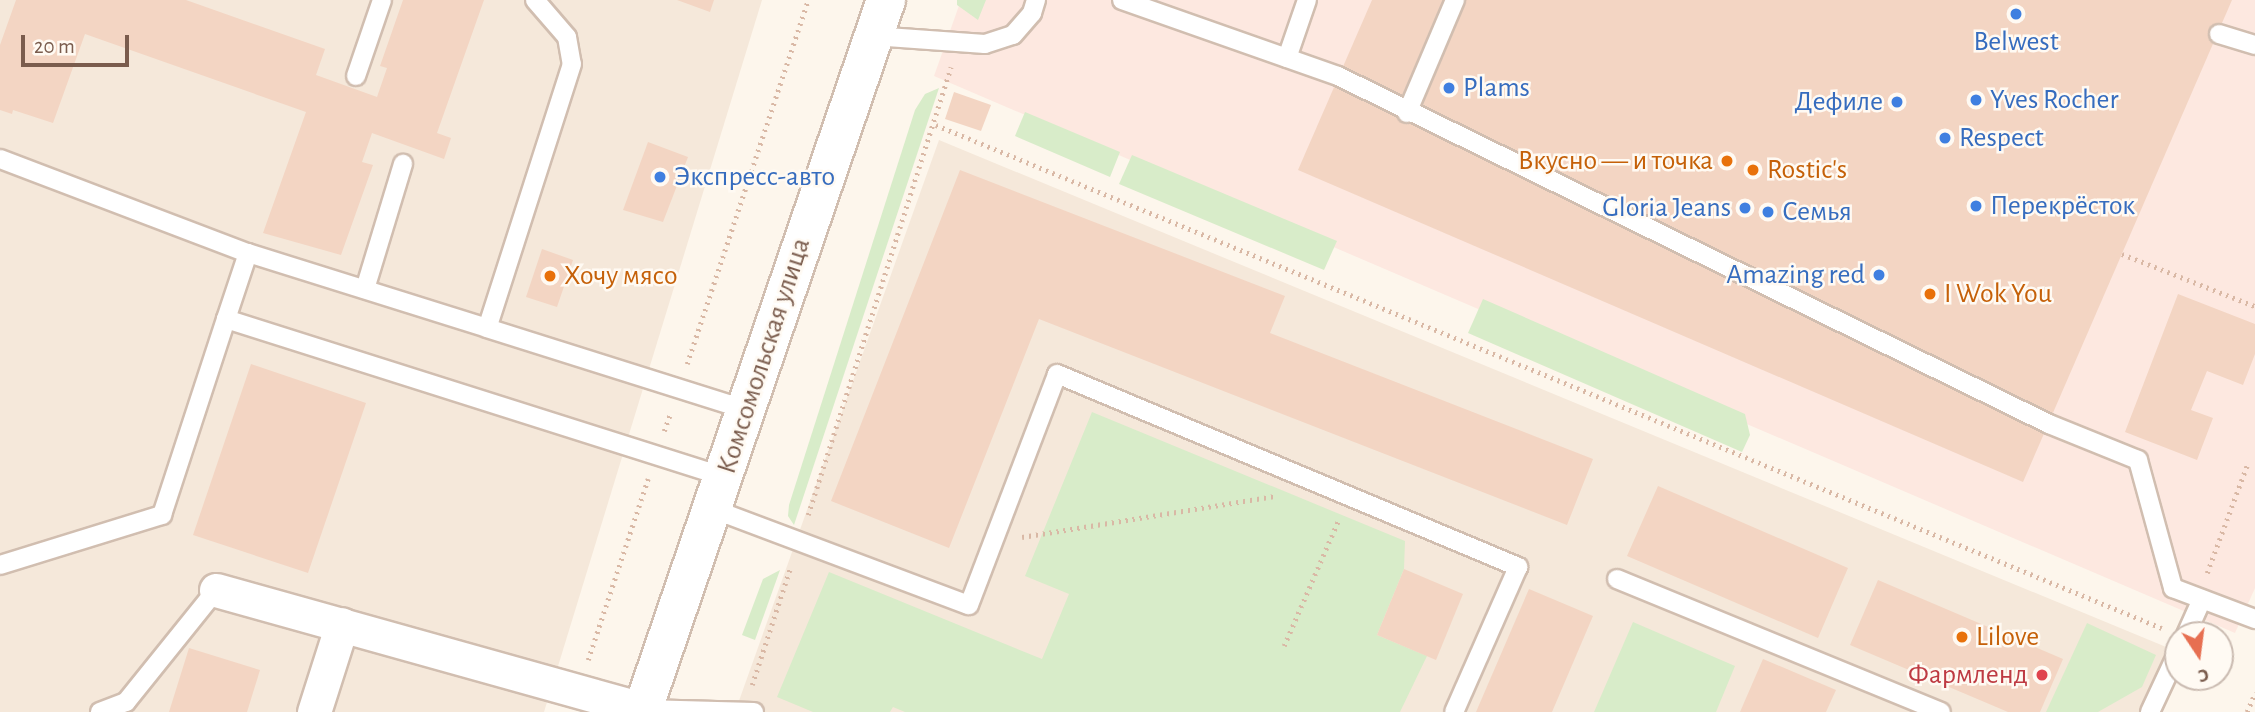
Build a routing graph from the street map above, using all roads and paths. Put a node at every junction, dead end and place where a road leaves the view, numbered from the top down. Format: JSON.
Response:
{"nodes":[{"id":1,"x":382,"y":0,"type":"edge"},
{"id":2,"x":535,"y":0,"type":"edge"},
{"id":3,"x":808,"y":0,"type":"edge"},
{"id":4,"x":886,"y":0,"type":"edge"},
{"id":5,"x":1036,"y":0,"type":"edge"},
{"id":6,"x":1122,"y":0,"type":"edge"},
{"id":7,"x":1307,"y":0,"type":"edge"},
{"id":8,"x":1455,"y":0,"type":"edge"},
{"id":9,"x":2219,"y":34,"type":"dead end"},
{"id":10,"x":873,"y":36,"type":"junction"},
{"id":11,"x":958,"y":42,"type":"junction"},
{"id":12,"x":2255,"y":45,"type":"edge"},
{"id":13,"x":1287,"y":58,"type":"junction"},
{"id":14,"x":356,"y":76,"type":"dead end"},
{"id":15,"x":1407,"y":113,"type":"junction"},
{"id":16,"x":936,"y":125,"type":"junction"},
{"id":17,"x":0,"y":159,"type":"edge"},
{"id":18,"x":403,"y":164,"type":"dead end"},
{"id":19,"x":248,"y":253,"type":"junction"},
{"id":20,"x":2122,"y":254,"type":"dead end"},
{"id":21,"x":365,"y":289,"type":"junction"},
{"id":22,"x":2255,"y":306,"type":"edge"},
{"id":23,"x":226,"y":319,"type":"junction"},
{"id":24,"x":487,"y":328,"type":"junction"},
{"id":25,"x":678,"y":389,"type":"junction"},
{"id":26,"x":744,"y":409,"type":"junction"},
{"id":27,"x":657,"y":454,"type":"junction"},
{"id":28,"x":2248,"y":463,"type":"dead end"},
{"id":29,"x":1327,"y":487,"type":"junction"},
{"id":30,"x":719,"y":493,"type":"junction"},
{"id":31,"x":1348,"y":496,"type":"junction"},
{"id":32,"x":799,"y":541,"type":"junction"},
{"id":33,"x":993,"y":542,"type":"junction"},
{"id":34,"x":0,"y":565,"type":"edge"},
{"id":35,"x":1618,"y":579,"type":"dead end"},
{"id":36,"x":216,"y":590,"type":"joint"},
{"id":37,"x":2210,"y":602,"type":"junction"},
{"id":38,"x":2255,"y":619,"type":"edge"},
{"id":39,"x":2196,"y":621,"type":"edge"},
{"id":40,"x":342,"y":624,"type":"junction"},
{"id":41,"x":2164,"y":628,"type":"edge"},
{"id":42,"x":1284,"y":646,"type":"dead end"},
{"id":43,"x":2164,"y":682,"type":"edge"},
{"id":44,"x":578,"y":689,"type":"junction"},
{"id":45,"x":2255,"y":693,"type":"edge"},
{"id":46,"x":642,"y":710,"type":"edge"},
{"id":47,"x":749,"y":710,"type":"edge"},
{"id":48,"x":100,"y":712,"type":"edge"},
{"id":49,"x":314,"y":712,"type":"edge"},
{"id":50,"x":1454,"y":712,"type":"edge"},
{"id":51,"x":1941,"y":712,"type":"edge"},
{"id":52,"x":2150,"y":712,"type":"edge"},
{"id":53,"x":2247,"y":712,"type":"edge"}],
"edges":[{"from":1,"to":14,"type":"lane"},
{"from":2,"to":24,"type":"lane"},
{"from":3,"to":25,"type":"path"},
{"from":4,"to":10,"type":"main road","name":"Комсомольская улица"},
{"from":5,"to":11,"type":"lane"},
{"from":6,"to":13,"type":"lane"},
{"from":7,"to":13,"type":"lane"},
{"from":8,"to":15,"type":"lane"},
{"from":9,"to":12,"type":"lane"},
{"from":10,"to":11,"type":"lane"},
{"from":10,"to":26,"type":"main road","name":"Комсомольская улица"},
{"from":11,"to":16,"type":"path"},
{"from":13,"to":15,"type":"lane"},
{"from":15,"to":37,"type":"lane"},
{"from":16,"to":32,"type":"path"},
{"from":16,"to":41,"type":"path"},
{"from":17,"to":19,"type":"lane"},
{"from":18,"to":21,"type":"lane"},
{"from":19,"to":21,"type":"lane"},
{"from":19,"to":23,"type":"lane"},
{"from":20,"to":22,"type":"path"},
{"from":21,"to":24,"type":"lane"},
{"from":23,"to":27,"type":"lane"},
{"from":23,"to":34,"type":"lane"},
{"from":24,"to":25,"type":"lane"},
{"from":25,"to":26,"type":"lane"},
{"from":25,"to":27,"type":"path"},
{"from":26,"to":30,"type":"main road","name":"Комсомольская улица"},
{"from":27,"to":30,"type":"lane"},
{"from":27,"to":44,"type":"path"},
{"from":28,"to":37,"type":"path"},
{"from":29,"to":31,"type":"lane"},
{"from":29,"to":33,"type":"path"},
{"from":29,"to":33,"type":"lane"},
{"from":30,"to":32,"type":"lane"},
{"from":30,"to":46,"type":"main road","name":"Комсомольская улица"},
{"from":31,"to":42,"type":"path"},
{"from":31,"to":50,"type":"lane"},
{"from":32,"to":33,"type":"lane"},
{"from":32,"to":47,"type":"path"},
{"from":35,"to":51,"type":"lane"},
{"from":36,"to":40,"type":"street"},
{"from":36,"to":48,"type":"lane"},
{"from":37,"to":38,"type":"lane"},
{"from":37,"to":39,"type":"lane"},
{"from":40,"to":44,"type":"street"},
{"from":40,"to":49,"type":"street"},
{"from":43,"to":52,"type":"lane"},
{"from":44,"to":46,"type":"street"},
{"from":45,"to":53,"type":"path"},
{"from":46,"to":47,"type":"lane"}]}
